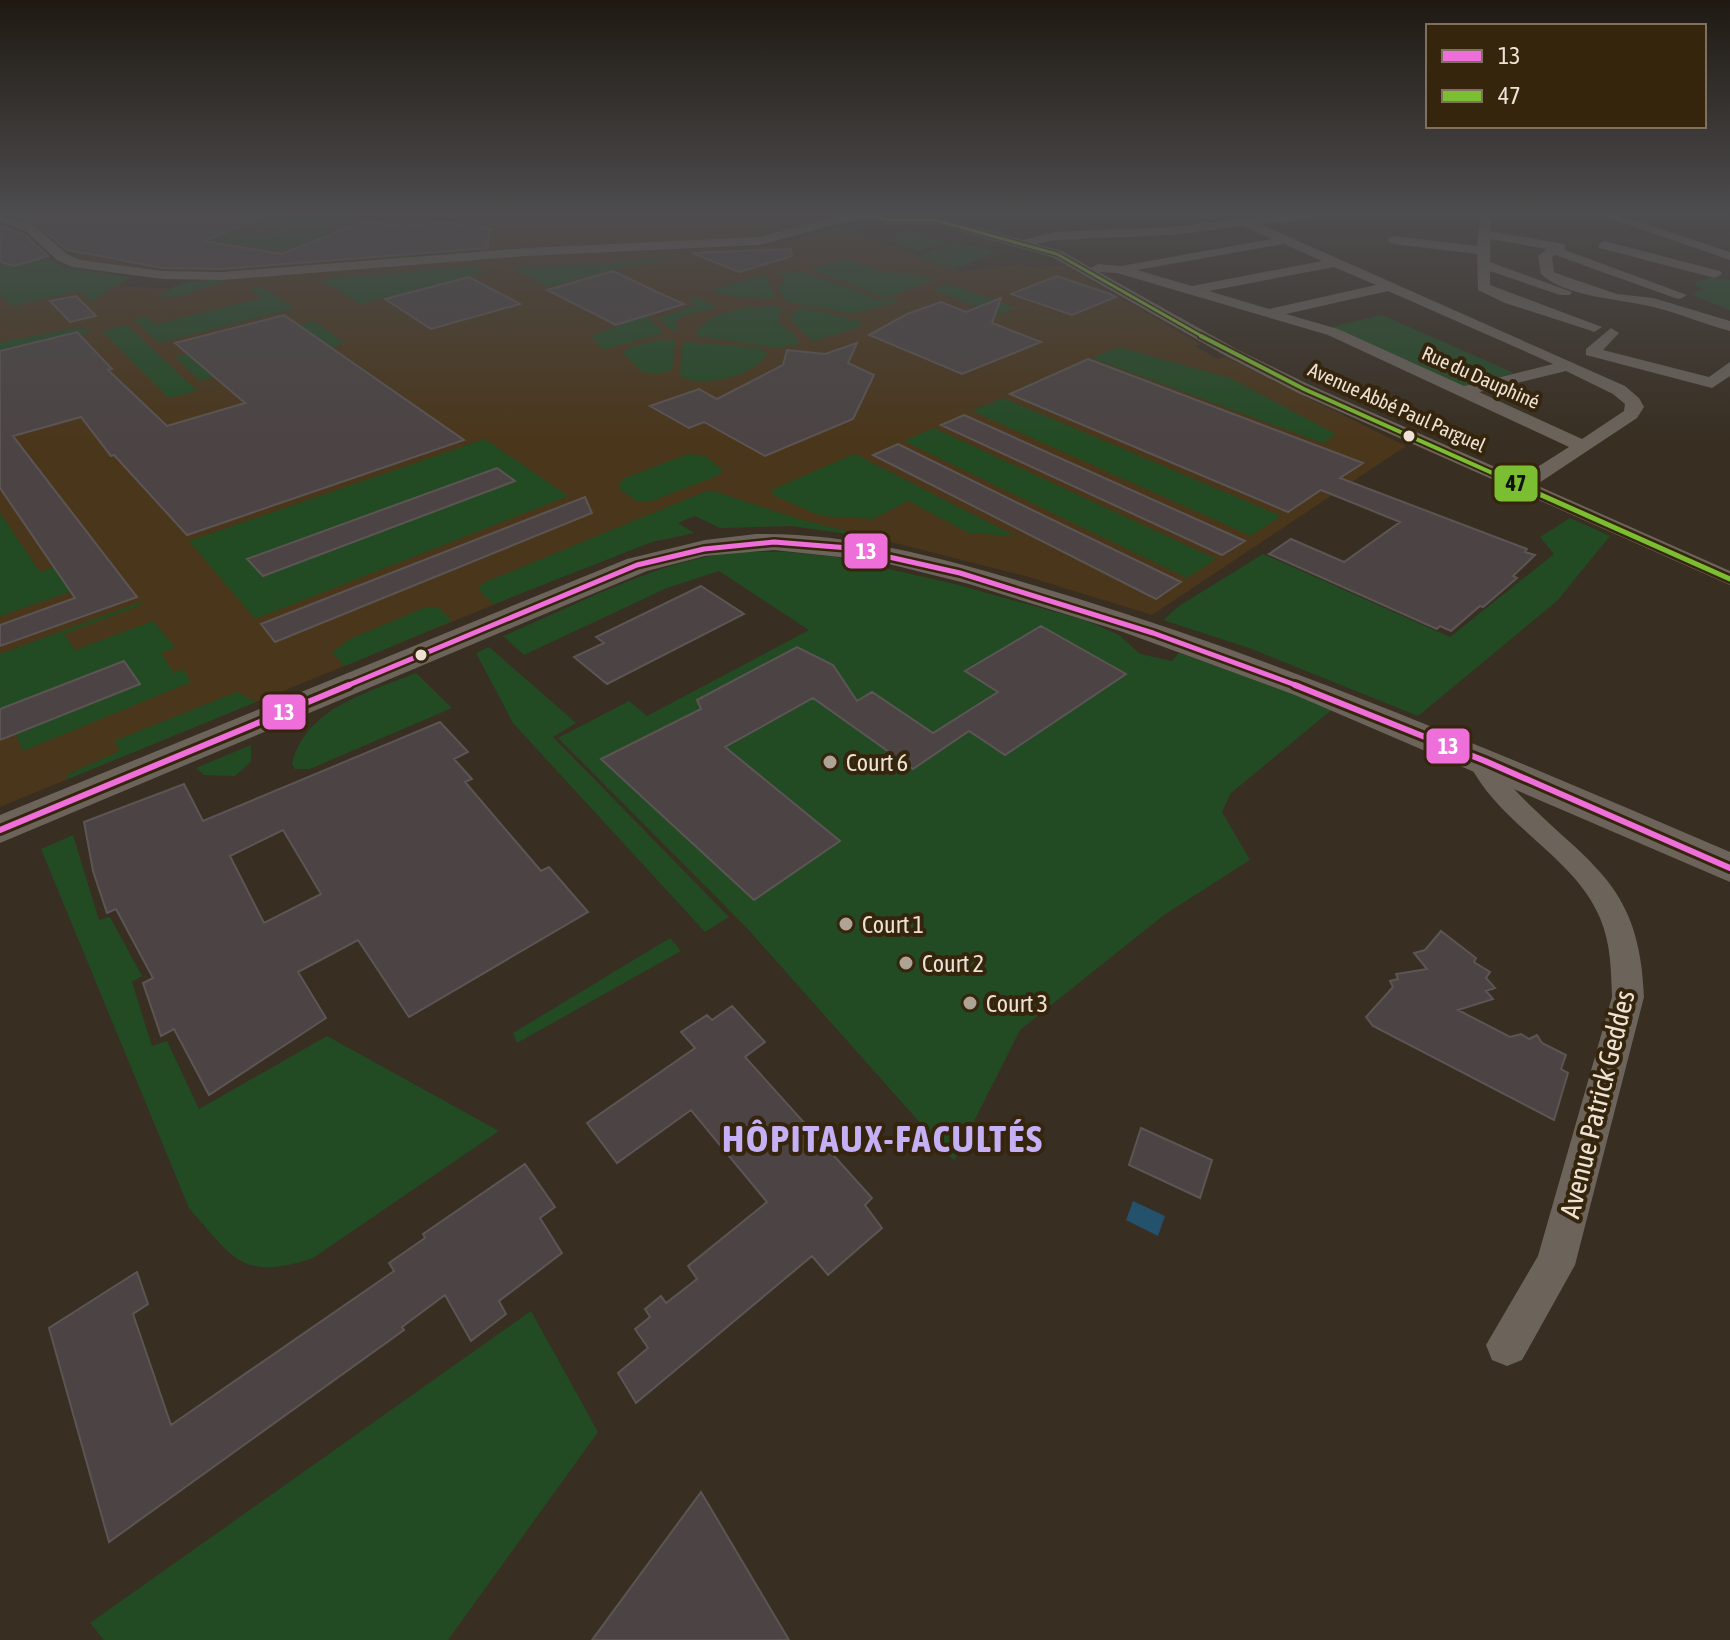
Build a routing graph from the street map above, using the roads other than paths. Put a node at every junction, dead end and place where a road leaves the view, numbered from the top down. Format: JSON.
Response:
{"nodes":[{"id":1,"x":1125,"y":292,"type":"edge"},
{"id":2,"x":1194,"y":292,"type":"edge"},
{"id":3,"x":1366,"y":292,"type":"edge"},
{"id":4,"x":1396,"y":292,"type":"edge"},
{"id":5,"x":1490,"y":292,"type":"edge"},
{"id":6,"x":1570,"y":292,"type":"edge"},
{"id":7,"x":1596,"y":292,"type":"edge"},
{"id":8,"x":1670,"y":292,"type":"edge"},
{"id":9,"x":1653,"y":302,"type":"junction"},
{"id":10,"x":1622,"y":312,"type":"junction"},
{"id":11,"x":1270,"y":313,"type":"junction"},
{"id":12,"x":1730,"y":326,"type":"edge"},
{"id":13,"x":1604,"y":328,"type":"junction"},
{"id":14,"x":1730,"y":337,"type":"edge"},
{"id":15,"x":1566,"y":366,"type":"junction"},
{"id":16,"x":1730,"y":367,"type":"edge"},
{"id":17,"x":1463,"y":391,"type":"junction"},
{"id":18,"x":1583,"y":446,"type":"junction"},
{"id":19,"x":1522,"y":486,"type":"junction"},
{"id":20,"x":1730,"y":579,"type":"edge"},
{"id":21,"x":1480,"y":759,"type":"junction"},
{"id":22,"x":0,"y":830,"type":"edge"},
{"id":23,"x":1730,"y":868,"type":"edge"},
{"id":24,"x":1507,"y":1345,"type":"dead end"}],
"edges":[{"from":1,"to":19,"type":"street","name":"Avenue Abbé Paul Parguel"},
{"from":2,"to":11,"type":"street","name":"Rue du Dauphiné"},
{"from":3,"to":11,"type":"street"},
{"from":4,"to":15,"type":"street"},
{"from":5,"to":13,"type":"street"},
{"from":6,"to":10,"type":"street"},
{"from":7,"to":9,"type":"street"},
{"from":8,"to":9,"type":"street"},
{"from":9,"to":12,"type":"street"},
{"from":10,"to":13,"type":"street"},
{"from":10,"to":14,"type":"street"},
{"from":11,"to":17,"type":"street","name":"Rue du Dauphiné"},
{"from":13,"to":16,"type":"street"},
{"from":15,"to":17,"type":"street"},
{"from":15,"to":18,"type":"street"},
{"from":17,"to":18,"type":"street","name":"Rue du Dauphiné"},
{"from":18,"to":19,"type":"street"},
{"from":19,"to":20,"type":"street","name":"Avenue Abbé Paul Parguel"},
{"from":21,"to":22,"type":"street"},
{"from":21,"to":23,"type":"street"},
{"from":21,"to":24,"type":"street","name":"Avenue Patrick Geddes"}]}
